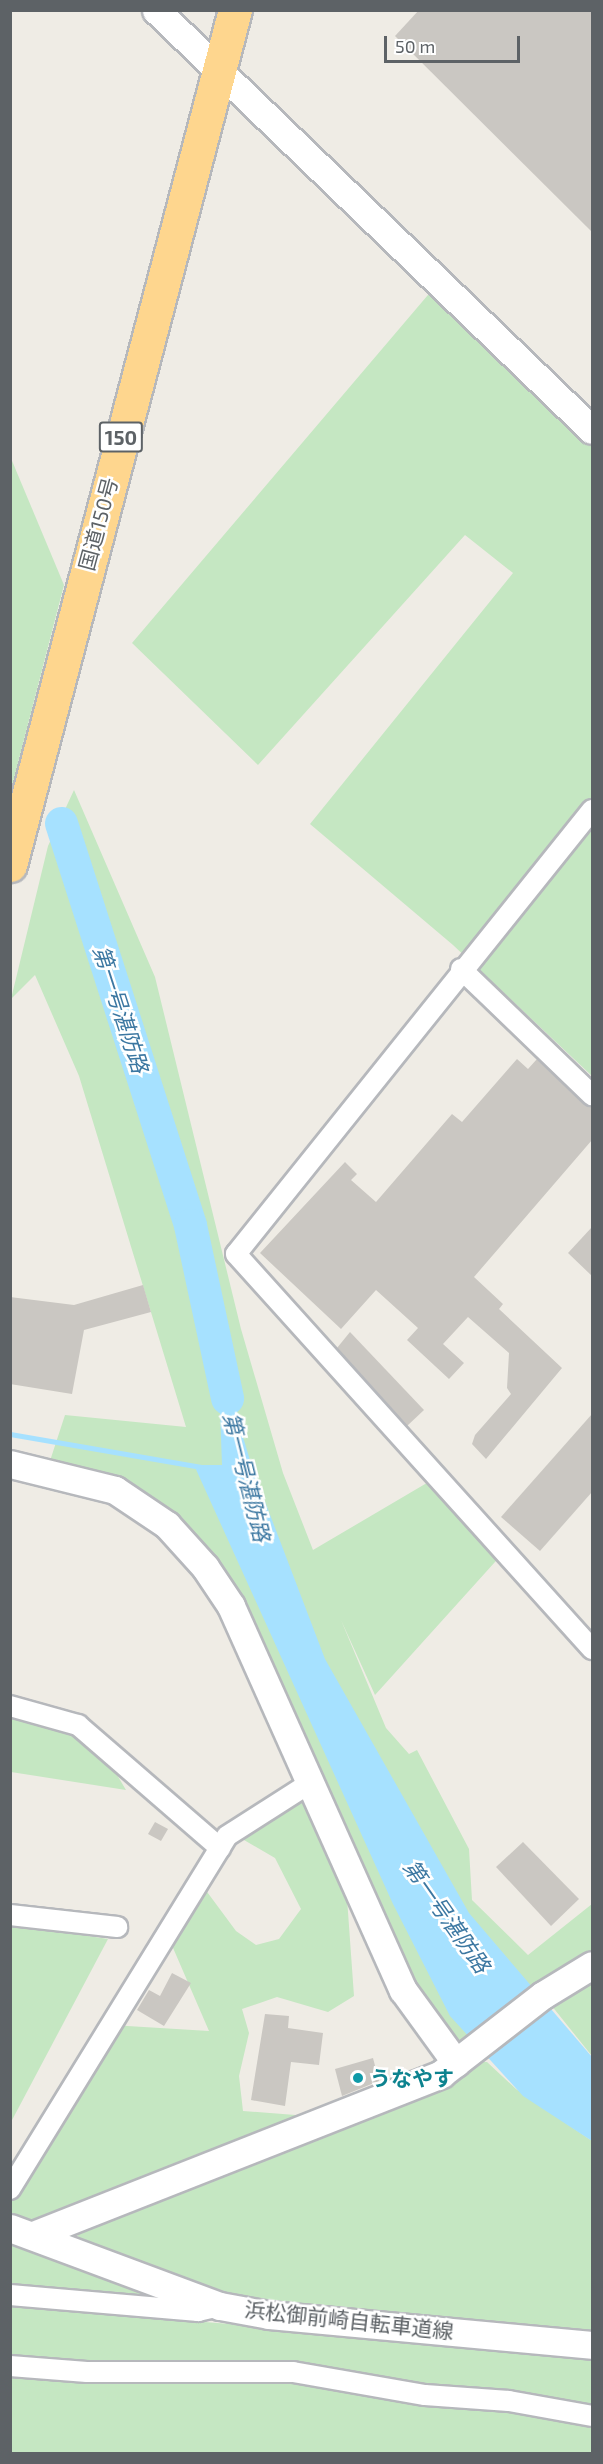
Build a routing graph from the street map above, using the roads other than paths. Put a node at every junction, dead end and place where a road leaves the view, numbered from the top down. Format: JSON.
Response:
{"nodes":[{"id":1,"x":156,"y":10,"type":"edge"},
{"id":2,"x":235,"y":10,"type":"edge"},
{"id":3,"x":218,"y":70,"type":"junction"},
{"id":4,"x":592,"y":430,"type":"edge"},
{"id":5,"x":592,"y":810,"type":"edge"},
{"id":6,"x":10,"y":865,"type":"edge"},
{"id":7,"x":461,"y":969,"type":"junction"},
{"id":8,"x":592,"y":1095,"type":"edge"},
{"id":9,"x":10,"y":1464,"type":"edge"},
{"id":10,"x":592,"y":1649,"type":"edge"},
{"id":11,"x":10,"y":1706,"type":"edge"},
{"id":12,"x":310,"y":1783,"type":"junction"},
{"id":13,"x":220,"y":1848,"type":"junction"},
{"id":14,"x":10,"y":1915,"type":"edge"},
{"id":15,"x":117,"y":1927,"type":"dead end"},
{"id":16,"x":592,"y":1965,"type":"edge"},
{"id":17,"x":456,"y":2063,"type":"junction"},
{"id":18,"x":10,"y":2189,"type":"edge"},
{"id":19,"x":22,"y":2231,"type":"edge"},
{"id":20,"x":10,"y":2295,"type":"edge"},
{"id":21,"x":220,"y":2306,"type":"junction"},
{"id":22,"x":592,"y":2345,"type":"edge"},
{"id":23,"x":10,"y":2366,"type":"edge"},
{"id":24,"x":592,"y":2416,"type":"edge"}],
"edges":[{"from":1,"to":3,"type":"street"},
{"from":2,"to":3,"type":"highway","name":"国道150号","number":"150"},
{"from":3,"to":4,"type":"street"},
{"from":3,"to":6,"type":"highway","name":"国道150号","number":"150"},
{"from":5,"to":7,"type":"street"},
{"from":7,"to":8,"type":"street"},
{"from":7,"to":10,"type":"street"},
{"from":9,"to":12,"type":"street"},
{"from":11,"to":13,"type":"street"},
{"from":12,"to":13,"type":"street"},
{"from":12,"to":17,"type":"street"},
{"from":13,"to":18,"type":"street"},
{"from":14,"to":15,"type":"street"},
{"from":16,"to":17,"type":"street"},
{"from":17,"to":19,"type":"street"},
{"from":19,"to":21,"type":"street","name":"浜松御前崎自転車道線"},
{"from":20,"to":21,"type":"street"},
{"from":21,"to":22,"type":"street","name":"浜松御前崎自転車道線"},
{"from":23,"to":24,"type":"street"}]}
